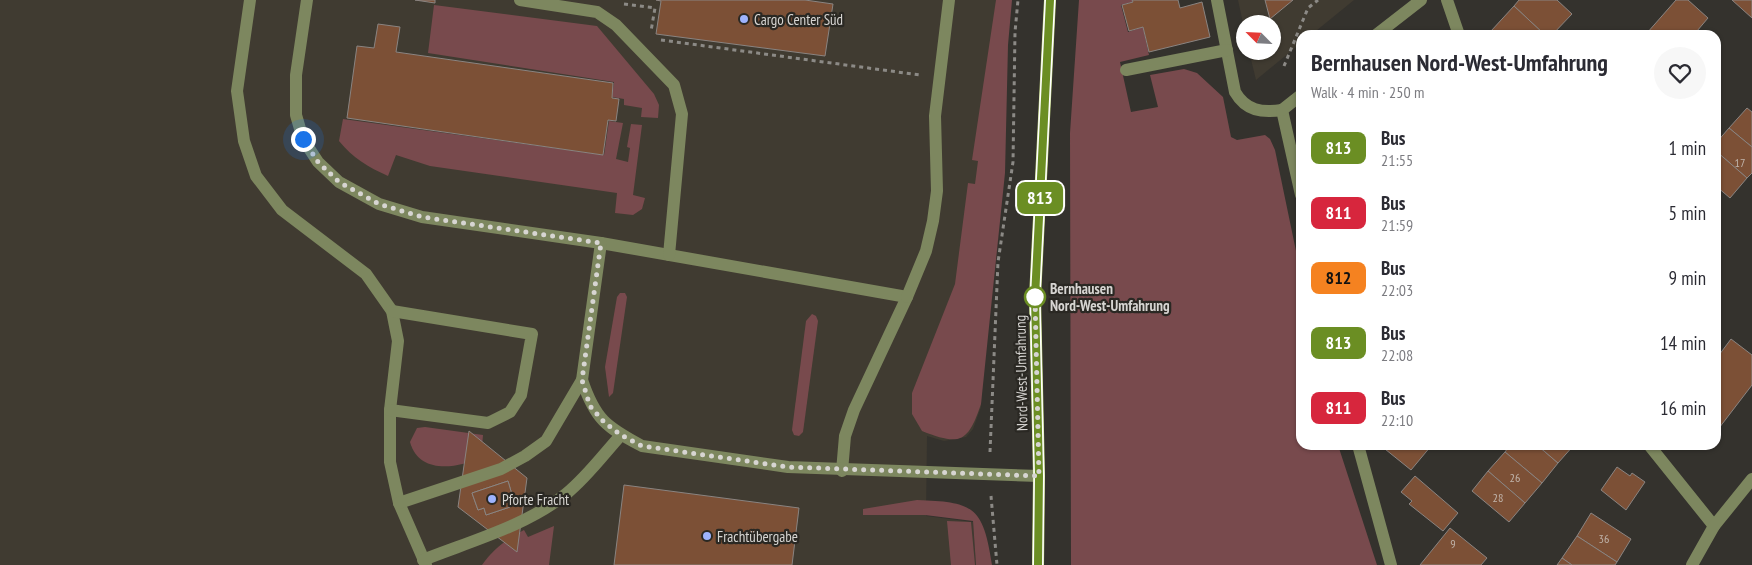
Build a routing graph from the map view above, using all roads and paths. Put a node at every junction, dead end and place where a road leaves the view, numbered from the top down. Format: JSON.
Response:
{"nodes":[{"id":1,"x":250,"y":0,"type":"edge"},
{"id":2,"x":307,"y":0,"type":"edge"},
{"id":3,"x":520,"y":0,"type":"edge"},
{"id":4,"x":949,"y":0,"type":"edge"},
{"id":5,"x":1018,"y":0,"type":"edge"},
{"id":6,"x":1050,"y":0,"type":"edge"},
{"id":7,"x":1217,"y":0,"type":"edge"},
{"id":8,"x":1318,"y":0,"type":"edge"},
{"id":9,"x":1421,"y":0,"type":"edge"},
{"id":10,"x":1447,"y":0,"type":"edge"},
{"id":11,"x":616,"y":3,"type":"dead end"},
{"id":12,"x":1299,"y":30,"type":"edge"},
{"id":13,"x":1382,"y":30,"type":"edge"},
{"id":14,"x":1457,"y":30,"type":"edge"},
{"id":15,"x":1296,"y":37,"type":"edge"},
{"id":16,"x":650,"y":39,"type":"dead end"},
{"id":17,"x":660,"y":40,"type":"dead end"},
{"id":18,"x":1227,"y":50,"type":"junction"},
{"id":19,"x":1284,"y":66,"type":"dead end"},
{"id":20,"x":1126,"y":70,"type":"dead end"},
{"id":21,"x":938,"y":77,"type":"junction"},
{"id":22,"x":1296,"y":99,"type":"edge"},
{"id":23,"x":1282,"y":110,"type":"junction"},
{"id":24,"x":1296,"y":173,"type":"edge"},
{"id":25,"x":601,"y":243,"type":"junction"},
{"id":26,"x":669,"y":255,"type":"junction"},
{"id":27,"x":907,"y":298,"type":"junction"},
{"id":28,"x":392,"y":311,"type":"junction"},
{"id":29,"x":582,"y":380,"type":"junction"},
{"id":30,"x":390,"y":410,"type":"junction"},
{"id":31,"x":621,"y":435,"type":"junction"},
{"id":32,"x":1359,"y":450,"type":"edge"},
{"id":33,"x":1653,"y":450,"type":"edge"},
{"id":34,"x":842,"y":471,"type":"junction"},
{"id":35,"x":989,"y":474,"type":"junction"},
{"id":36,"x":1039,"y":476,"type":"junction"},
{"id":37,"x":1752,"y":479,"type":"edge"},
{"id":38,"x":399,"y":503,"type":"junction"},
{"id":39,"x":1714,"y":526,"type":"junction"},
{"id":40,"x":425,"y":562,"type":"edge"},
{"id":41,"x":996,"y":565,"type":"edge"},
{"id":42,"x":1038,"y":565,"type":"edge"},
{"id":43,"x":1391,"y":565,"type":"edge"},
{"id":44,"x":1692,"y":565,"type":"edge"}],
"edges":[{"from":1,"to":28,"type":"street"},
{"from":2,"to":25,"type":"street"},
{"from":3,"to":26,"type":"street"},
{"from":4,"to":21,"type":"street"},
{"from":5,"to":35,"type":"path"},
{"from":6,"to":36,"type":"main road","name":"Nord-West-Umfahrung"},
{"from":7,"to":18,"type":"street"},
{"from":8,"to":12,"type":"path"},
{"from":9,"to":13,"type":"street"},
{"from":10,"to":14,"type":"street"},
{"from":11,"to":16,"type":"path"},
{"from":15,"to":19,"type":"path"},
{"from":17,"to":21,"type":"path"},
{"from":18,"to":20,"type":"street"},
{"from":18,"to":23,"type":"street"},
{"from":21,"to":27,"type":"street"},
{"from":22,"to":23,"type":"street"},
{"from":23,"to":24,"type":"street"},
{"from":25,"to":26,"type":"street"},
{"from":25,"to":29,"type":"street"},
{"from":26,"to":27,"type":"street"},
{"from":27,"to":34,"type":"street"},
{"from":28,"to":30,"type":"street"},
{"from":28,"to":30,"type":"street"},
{"from":29,"to":31,"type":"street"},
{"from":29,"to":38,"type":"street"},
{"from":30,"to":38,"type":"street"},
{"from":31,"to":34,"type":"street"},
{"from":31,"to":40,"type":"street"},
{"from":32,"to":43,"type":"street"},
{"from":33,"to":39,"type":"street"},
{"from":34,"to":35,"type":"street"},
{"from":35,"to":36,"type":"street"},
{"from":35,"to":41,"type":"path"},
{"from":36,"to":42,"type":"main road","name":"Nord-West-Umfahrung"},
{"from":37,"to":39,"type":"street"},
{"from":38,"to":40,"type":"street"},
{"from":39,"to":44,"type":"street"}]}
